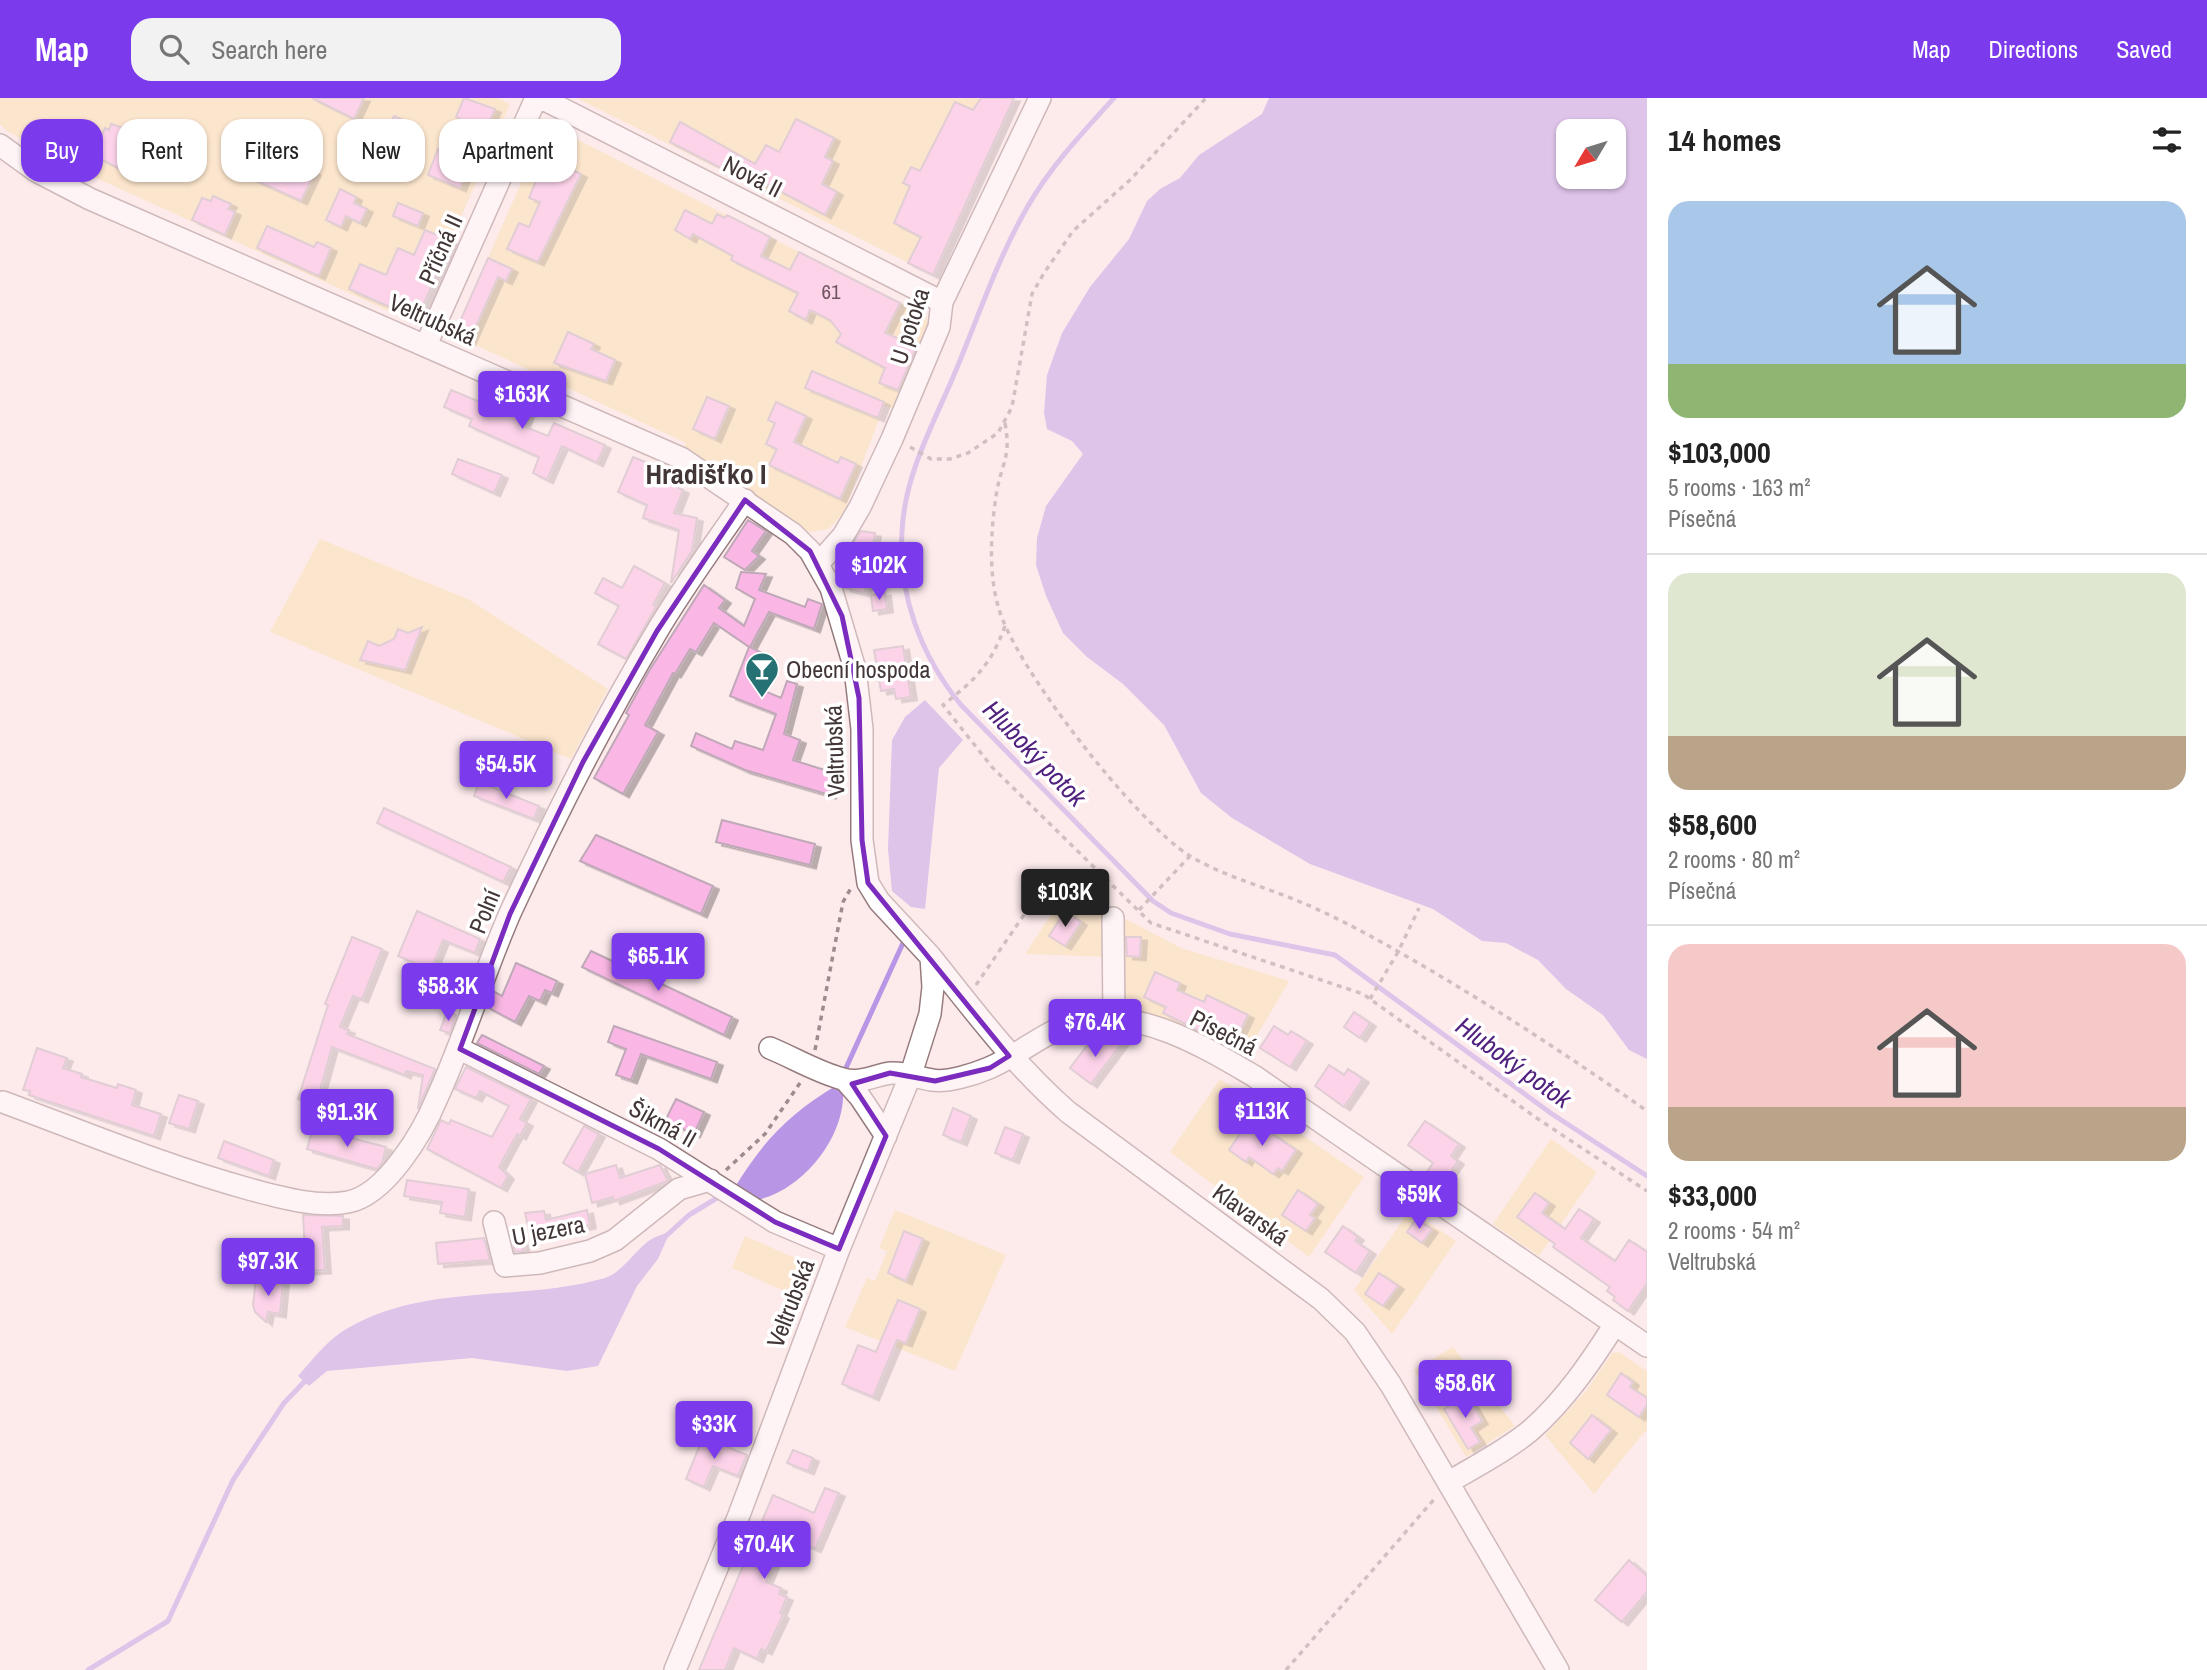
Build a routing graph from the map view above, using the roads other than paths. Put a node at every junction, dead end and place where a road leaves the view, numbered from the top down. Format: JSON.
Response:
{"nodes":[{"id":1,"x":538,"y":98,"type":"edge"},
{"id":2,"x":1040,"y":98,"type":"edge"},
{"id":3,"x":0,"y":145,"type":"edge"},
{"id":4,"x":942,"y":302,"type":"junction"},
{"id":5,"x":426,"y":345,"type":"junction"},
{"id":6,"x":745,"y":500,"type":"junction"},
{"id":7,"x":818,"y":564,"type":"junction"},
{"id":8,"x":1113,"y":918,"type":"dead end"},
{"id":9,"x":931,"y":957,"type":"junction"},
{"id":10,"x":1114,"y":1019,"type":"junction"},
{"id":11,"x":770,"y":1048,"type":"dead end"},
{"id":12,"x":460,"y":1049,"type":"junction"},
{"id":13,"x":1009,"y":1056,"type":"junction"},
{"id":14,"x":911,"y":1074,"type":"junction"},
{"id":15,"x":845,"y":1080,"type":"junction"},
{"id":16,"x":3,"y":1102,"type":"dead end"},
{"id":17,"x":886,"y":1136,"type":"junction"},
{"id":18,"x":710,"y":1180,"type":"junction"},
{"id":19,"x":494,"y":1222,"type":"dead end"},
{"id":20,"x":839,"y":1249,"type":"junction"},
{"id":21,"x":1615,"y":1324,"type":"junction"},
{"id":22,"x":1647,"y":1346,"type":"edge"},
{"id":23,"x":1449,"y":1482,"type":"junction"},
{"id":24,"x":675,"y":1670,"type":"edge"},
{"id":25,"x":1558,"y":1670,"type":"edge"}],
"edges":[{"from":1,"to":4,"type":"street","name":"Nová II"},
{"from":1,"to":5,"type":"street","name":"Příčná II"},
{"from":2,"to":4,"type":"street","name":"U potoka"},
{"from":3,"to":5,"type":"street","name":"Veltrubská"},
{"from":4,"to":7,"type":"street","name":"U potoka"},
{"from":5,"to":6,"type":"street","name":"Veltrubská"},
{"from":6,"to":7,"type":"street","name":"Veltrubská"},
{"from":6,"to":12,"type":"street","name":"Polní"},
{"from":7,"to":9,"type":"street","name":"Veltrubská"},
{"from":8,"to":10,"type":"street"},
{"from":9,"to":13,"type":"street","name":"Klavarská"},
{"from":9,"to":14,"type":"street","name":"Veltrubská"},
{"from":10,"to":13,"type":"street","name":"Písečná"},
{"from":10,"to":21,"type":"street","name":"Písečná"},
{"from":11,"to":15,"type":"street"},
{"from":12,"to":16,"type":"street","name":"Polní"},
{"from":12,"to":18,"type":"street","name":"Šikmá II"},
{"from":13,"to":14,"type":"street","name":"Písečná"},
{"from":13,"to":23,"type":"street","name":"Klavarská"},
{"from":14,"to":15,"type":"street"},
{"from":14,"to":17,"type":"street","name":"Veltrubská"},
{"from":15,"to":17,"type":"street"},
{"from":17,"to":20,"type":"street","name":"Veltrubská"},
{"from":18,"to":19,"type":"street","name":"U jezera"},
{"from":18,"to":20,"type":"street","name":"Šikmá II"},
{"from":20,"to":24,"type":"street","name":"Veltrubská"},
{"from":21,"to":22,"type":"street","name":"Písečná"},
{"from":21,"to":23,"type":"street"},
{"from":23,"to":25,"type":"street","name":"Klavarská"}]}
